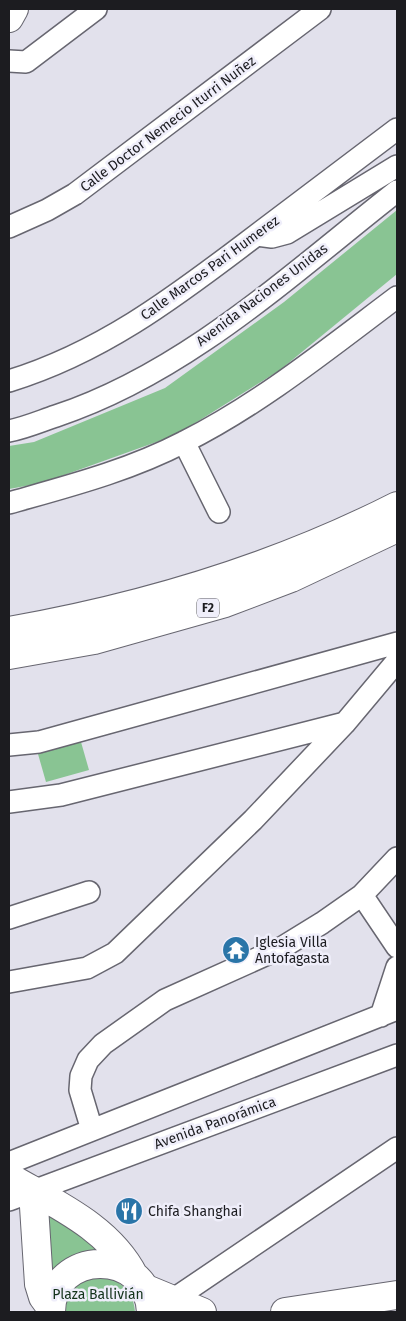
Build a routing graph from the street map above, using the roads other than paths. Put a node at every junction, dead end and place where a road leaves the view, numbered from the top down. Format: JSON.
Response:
{"nodes":[{"id":1,"x":14,"y":9,"type":"edge"},
{"id":2,"x":96,"y":9,"type":"edge"},
{"id":3,"x":320,"y":9,"type":"edge"},
{"id":4,"x":9,"y":18,"type":"edge"},
{"id":5,"x":9,"y":61,"type":"edge"},
{"id":6,"x":397,"y":129,"type":"edge"},
{"id":7,"x":397,"y":166,"type":"edge"},
{"id":8,"x":397,"y":191,"type":"edge"},
{"id":9,"x":9,"y":227,"type":"edge"},
{"id":10,"x":257,"y":235,"type":"junction"},
{"id":11,"x":397,"y":298,"type":"edge"},
{"id":12,"x":9,"y":381,"type":"edge"},
{"id":13,"x":9,"y":431,"type":"edge"},
{"id":14,"x":184,"y":442,"type":"junction"},
{"id":15,"x":9,"y":503,"type":"edge"},
{"id":16,"x":397,"y":506,"type":"edge"},
{"id":17,"x":219,"y":512,"type":"dead end"},
{"id":18,"x":397,"y":528,"type":"edge"},
{"id":19,"x":9,"y":631,"type":"edge"},
{"id":20,"x":397,"y":643,"type":"edge"},
{"id":21,"x":9,"y":655,"type":"edge"},
{"id":22,"x":397,"y":661,"type":"edge"},
{"id":23,"x":346,"y":723,"type":"junction"},
{"id":24,"x":9,"y":745,"type":"edge"},
{"id":25,"x":9,"y":802,"type":"edge"},
{"id":26,"x":397,"y":858,"type":"edge"},
{"id":27,"x":89,"y":892,"type":"dead end"},
{"id":28,"x":362,"y":895,"type":"junction"},
{"id":29,"x":9,"y":918,"type":"edge"},
{"id":30,"x":397,"y":947,"type":"edge"},
{"id":31,"x":397,"y":967,"type":"edge"},
{"id":32,"x":9,"y":982,"type":"edge"},
{"id":33,"x":389,"y":1013,"type":"edge"},
{"id":34,"x":397,"y":1055,"type":"edge"},
{"id":35,"x":92,"y":1130,"type":"junction"},
{"id":36,"x":397,"y":1148,"type":"edge"},
{"id":37,"x":9,"y":1163,"type":"edge"},
{"id":38,"x":9,"y":1178,"type":"edge"},
{"id":39,"x":21,"y":1195,"type":"edge"},
{"id":40,"x":151,"y":1294,"type":"edge"},
{"id":41,"x":397,"y":1295,"type":"edge"},
{"id":42,"x":51,"y":1310,"type":"edge"},
{"id":43,"x":202,"y":1312,"type":"edge"},
{"id":44,"x":292,"y":1312,"type":"edge"}],
"edges":[{"from":1,"to":4,"type":"main road"},
{"from":2,"to":5,"type":"street"},
{"from":3,"to":9,"type":"street","name":"Calle Doctor Nemecio Iturri Nuñez"},
{"from":6,"to":10,"type":"street","name":"Calle Marcos Pari Humerez"},
{"from":7,"to":10,"type":"street"},
{"from":8,"to":13,"type":"street","name":"Avenida Naciones Unidas"},
{"from":10,"to":12,"type":"street","name":"Calle Marcos Pari Humerez"},
{"from":11,"to":14,"type":"street"},
{"from":14,"to":15,"type":"street"},
{"from":14,"to":17,"type":"street"},
{"from":16,"to":19,"type":"main road","number":"F2"},
{"from":18,"to":21,"type":"main road","number":"F2"},
{"from":20,"to":24,"type":"street"},
{"from":22,"to":23,"type":"street"},
{"from":23,"to":25,"type":"street"},
{"from":23,"to":32,"type":"street"},
{"from":26,"to":28,"type":"street"},
{"from":27,"to":29,"type":"street"},
{"from":28,"to":30,"type":"street"},
{"from":28,"to":35,"type":"street"},
{"from":31,"to":33,"type":"street"},
{"from":33,"to":35,"type":"street"},
{"from":34,"to":39,"type":"street","name":"Avenida Panorámica"},
{"from":35,"to":37,"type":"street"},
{"from":36,"to":40,"type":"street"},
{"from":38,"to":39,"type":"main road"},
{"from":39,"to":40,"type":"main road"},
{"from":39,"to":42,"type":"main road"},
{"from":40,"to":42,"type":"main road"},
{"from":40,"to":43,"type":"main road"},
{"from":41,"to":44,"type":"main road"}]}
